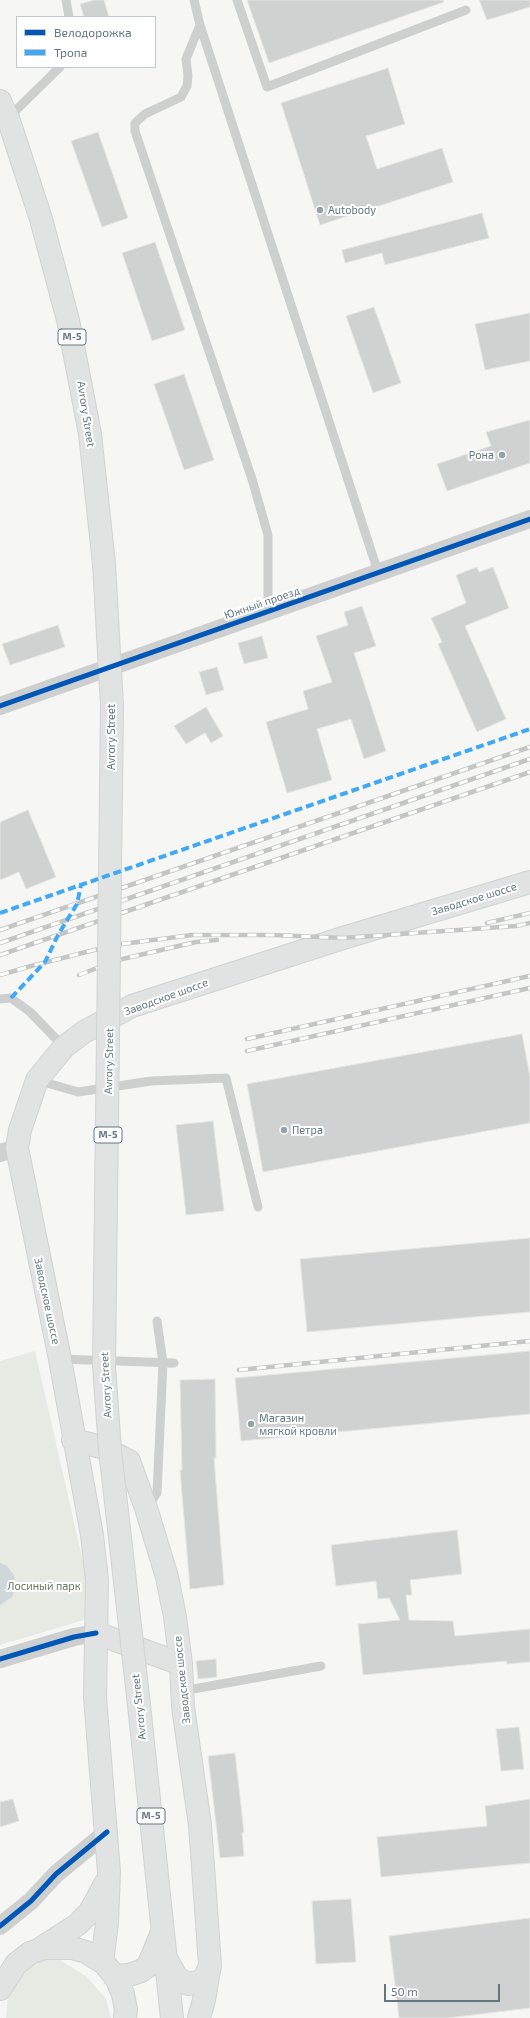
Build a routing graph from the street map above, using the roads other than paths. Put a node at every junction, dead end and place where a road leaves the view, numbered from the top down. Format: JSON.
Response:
{"nodes":[{"id":1,"x":66,"y":0,"type":"edge"},
{"id":2,"x":194,"y":0,"type":"edge"},
{"id":3,"x":237,"y":0,"type":"edge"},
{"id":4,"x":466,"y":10,"type":"dead end"},
{"id":5,"x":69,"y":16,"type":"edge"},
{"id":6,"x":200,"y":25,"type":"junction"},
{"id":7,"x":59,"y":68,"type":"edge"},
{"id":8,"x":0,"y":83,"type":"edge"},
{"id":9,"x":5,"y":110,"type":"edge"},
{"id":10,"x":530,"y":519,"type":"edge"},
{"id":11,"x":378,"y":572,"type":"junction"},
{"id":12,"x":268,"y":611,"type":"junction"},
{"id":13,"x":0,"y":706,"type":"edge"},
{"id":14,"x":530,"y":882,"type":"edge"},
{"id":15,"x":0,"y":999,"type":"edge"},
{"id":16,"x":64,"y":1047,"type":"junction"},
{"id":17,"x":37,"y":1080,"type":"junction"},
{"id":18,"x":9,"y":1151,"type":"edge"},
{"id":19,"x":258,"y":1207,"type":"dead end"},
{"id":20,"x":157,"y":1321,"type":"dead end"},
{"id":21,"x":60,"y":1359,"type":"junction"},
{"id":22,"x":163,"y":1363,"type":"junction"},
{"id":23,"x":174,"y":1363,"type":"dead end"},
{"id":24,"x":73,"y":1440,"type":"junction"},
{"id":25,"x":146,"y":1508,"type":"junction"},
{"id":26,"x":96,"y":1634,"type":"junction"},
{"id":27,"x":0,"y":1659,"type":"edge"},
{"id":28,"x":181,"y":1664,"type":"junction"},
{"id":29,"x":321,"y":1666,"type":"dead end"},
{"id":30,"x":182,"y":1691,"type":"junction"},
{"id":31,"x":107,"y":1832,"type":"junction"},
{"id":32,"x":109,"y":1872,"type":"junction"},
{"id":33,"x":0,"y":1926,"type":"edge"},
{"id":34,"x":164,"y":1927,"type":"junction"},
{"id":35,"x":30,"y":1953,"type":"junction"},
{"id":36,"x":167,"y":1960,"type":"junction"},
{"id":37,"x":210,"y":1965,"type":"junction"},
{"id":38,"x":108,"y":1969,"type":"junction"},
{"id":39,"x":0,"y":1989,"type":"edge"},
{"id":40,"x":126,"y":2018,"type":"edge"},
{"id":41,"x":172,"y":2018,"type":"edge"},
{"id":42,"x":199,"y":2018,"type":"edge"}],
"edges":[{"from":1,"to":5,"type":"lane"},
{"from":2,"to":6,"type":"lane"},
{"from":3,"to":4,"type":"lane"},
{"from":6,"to":11,"type":"lane"},
{"from":6,"to":12,"type":"lane"},
{"from":7,"to":9,"type":"lane"},
{"from":8,"to":9,"type":"main road","name":"Avrory Street","number":"М-5"},
{"from":9,"to":34,"type":"main road","name":"Avrory Street","number":"М-5","bridge":true},
{"from":10,"to":11,"type":"street","name":"Южный проезд"},
{"from":11,"to":12,"type":"street","name":"Южный проезд"},
{"from":12,"to":13,"type":"street","name":"Южный проезд"},
{"from":14,"to":16,"type":"main road","name":"Заводское шоссе"},
{"from":15,"to":16,"type":"lane"},
{"from":16,"to":17,"type":"main road","name":"Заводское шоссе"},
{"from":17,"to":18,"type":"main road","name":"Заводское шоссе"},
{"from":17,"to":19,"type":"lane"},
{"from":18,"to":21,"type":"main road","name":"Заводское шоссе"},
{"from":20,"to":22,"type":"lane"},
{"from":21,"to":22,"type":"lane"},
{"from":21,"to":24,"type":"main road","name":"Заводское шоссе"},
{"from":22,"to":23,"type":"lane"},
{"from":22,"to":25,"type":"lane"},
{"from":24,"to":25,"type":"main road","name":"Заводское шоссе"},
{"from":24,"to":26,"type":"main road","name":"Заводское шоссе"},
{"from":25,"to":28,"type":"main road","name":"Заводское шоссе"},
{"from":26,"to":27,"type":"street"},
{"from":26,"to":28,"type":"main road"},
{"from":26,"to":31,"type":"main road","name":"Заводское шоссе"},
{"from":28,"to":30,"type":"main road","name":"Заводское шоссе"},
{"from":29,"to":30,"type":"lane"},
{"from":30,"to":37,"type":"main road","name":"Заводское шоссе"},
{"from":31,"to":32,"type":"main road","name":"Заводское шоссе"},
{"from":31,"to":33,"type":"street"},
{"from":32,"to":35,"type":"main road","name":"Заводское шоссе"},
{"from":32,"to":38,"type":"main road","name":"Заводское шоссе"},
{"from":34,"to":36,"type":"main road","name":"Avrory Street","number":"М-5"},
{"from":34,"to":38,"type":"main road"},
{"from":35,"to":38,"type":"main road"},
{"from":35,"to":39,"type":"main road"},
{"from":36,"to":37,"type":"main road"},
{"from":36,"to":41,"type":"main road","name":"Avrory Street","number":"М-5"},
{"from":37,"to":42,"type":"main road","name":"Заводское шоссе"},
{"from":38,"to":40,"type":"main road"}]}
